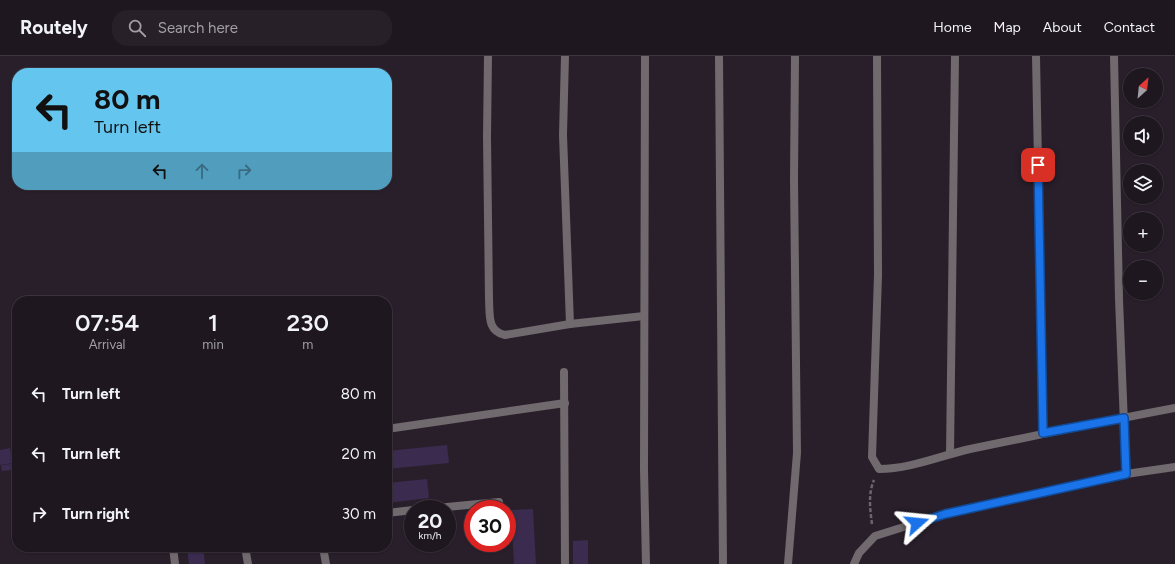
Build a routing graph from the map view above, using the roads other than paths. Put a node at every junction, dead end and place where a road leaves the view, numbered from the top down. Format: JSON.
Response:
{"nodes":[{"id":1,"x":488,"y":56,"type":"edge"},
{"id":2,"x":565,"y":56,"type":"edge"},
{"id":3,"x":645,"y":56,"type":"edge"},
{"id":4,"x":719,"y":56,"type":"edge"},
{"id":5,"x":795,"y":56,"type":"edge"},
{"id":6,"x":877,"y":56,"type":"edge"},
{"id":7,"x":955,"y":56,"type":"edge"},
{"id":8,"x":1036,"y":56,"type":"edge"},
{"id":9,"x":1114,"y":56,"type":"edge"},
{"id":10,"x":644,"y":316,"type":"junction"},
{"id":11,"x":570,"y":324,"type":"junction"},
{"id":12,"x":564,"y":372,"type":"dead end"},
{"id":13,"x":565,"y":403,"type":"junction"},
{"id":14,"x":1175,"y":408,"type":"edge"},
{"id":15,"x":1124,"y":418,"type":"junction"},
{"id":16,"x":392,"y":428,"type":"edge"},
{"id":17,"x":1043,"y":433,"type":"junction"},
{"id":18,"x":950,"y":454,"type":"junction"},
{"id":19,"x":1175,"y":467,"type":"edge"},
{"id":20,"x":1126,"y":474,"type":"junction"},
{"id":21,"x":404,"y":511,"type":"edge"},
{"id":22,"x":392,"y":512,"type":"edge"},
{"id":23,"x":174,"y":552,"type":"edge"},
{"id":24,"x":246,"y":552,"type":"edge"},
{"id":25,"x":324,"y":552,"type":"edge"},
{"id":26,"x":175,"y":564,"type":"edge"},
{"id":27,"x":248,"y":564,"type":"edge"},
{"id":28,"x":326,"y":564,"type":"edge"},
{"id":29,"x":565,"y":564,"type":"edge"},
{"id":30,"x":646,"y":564,"type":"edge"},
{"id":31,"x":723,"y":564,"type":"edge"},
{"id":32,"x":788,"y":564,"type":"edge"},
{"id":33,"x":854,"y":564,"type":"edge"}],
"edges":[{"from":1,"to":11,"type":"street"},
{"from":2,"to":11,"type":"street"},
{"from":3,"to":10,"type":"street"},
{"from":4,"to":31,"type":"street"},
{"from":5,"to":32,"type":"street"},
{"from":6,"to":18,"type":"street"},
{"from":7,"to":18,"type":"street"},
{"from":8,"to":17,"type":"street"},
{"from":9,"to":15,"type":"street"},
{"from":10,"to":11,"type":"street"},
{"from":10,"to":30,"type":"street"},
{"from":12,"to":13,"type":"street"},
{"from":13,"to":16,"type":"street"},
{"from":13,"to":29,"type":"street"},
{"from":14,"to":15,"type":"street"},
{"from":15,"to":17,"type":"street"},
{"from":15,"to":20,"type":"street"},
{"from":17,"to":18,"type":"street"},
{"from":19,"to":20,"type":"street"},
{"from":20,"to":33,"type":"street"},
{"from":21,"to":22,"type":"street"},
{"from":23,"to":26,"type":"street"},
{"from":24,"to":27,"type":"street"},
{"from":25,"to":28,"type":"street"}]}
